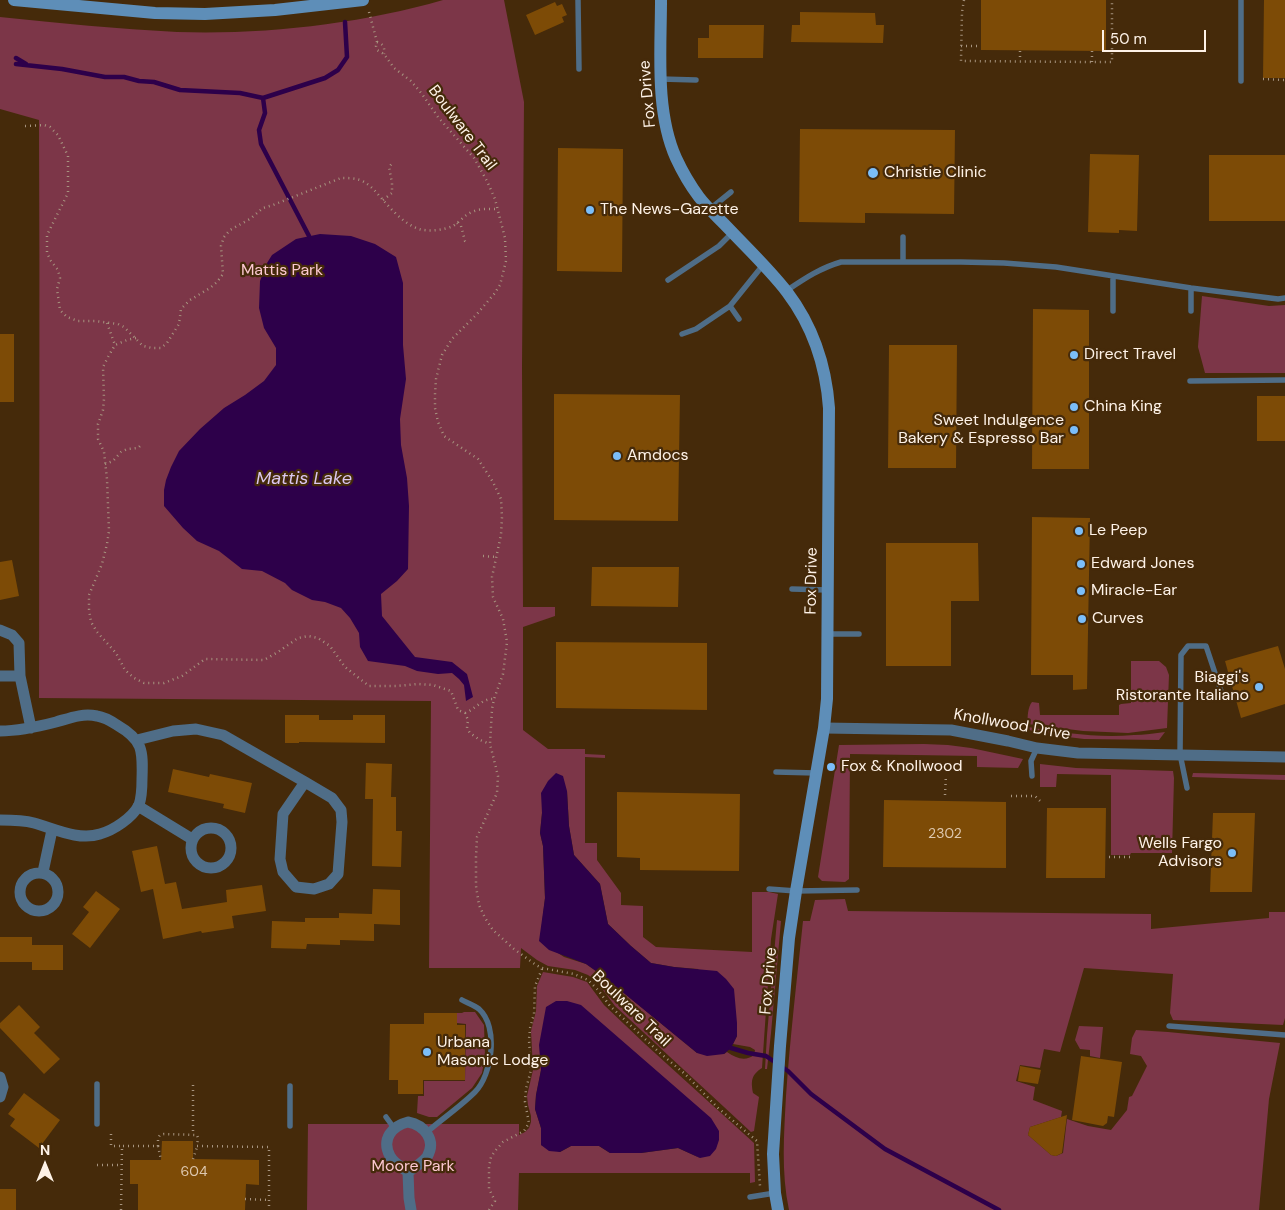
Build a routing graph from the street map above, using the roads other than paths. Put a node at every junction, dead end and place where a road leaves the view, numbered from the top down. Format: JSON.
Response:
{"nodes":[{"id":1,"x":14,"y":0,"type":"edge"},
{"id":2,"x":363,"y":0,"type":"edge"},
{"id":3,"x":578,"y":0,"type":"edge"},
{"id":4,"x":661,"y":0,"type":"edge"},
{"id":5,"x":1241,"y":0,"type":"edge"},
{"id":6,"x":579,"y":69,"type":"dead end"},
{"id":7,"x":661,"y":79,"type":"junction"},
{"id":8,"x":696,"y":80,"type":"dead end"},
{"id":9,"x":1241,"y":81,"type":"dead end"},
{"id":10,"x":731,"y":192,"type":"dead end"},
{"id":11,"x":710,"y":208,"type":"junction"},
{"id":12,"x":732,"y":233,"type":"junction"},
{"id":13,"x":903,"y":236,"type":"dead end"},
{"id":14,"x":903,"y":261,"type":"junction"},
{"id":15,"x":763,"y":266,"type":"junction"},
{"id":16,"x":1113,"y":276,"type":"junction"},
{"id":17,"x":668,"y":280,"type":"dead end"},
{"id":18,"x":1192,"y":288,"type":"junction"},
{"id":19,"x":786,"y":292,"type":"junction"},
{"id":20,"x":1285,"y":298,"type":"edge"},
{"id":21,"x":730,"y":306,"type":"junction"},
{"id":22,"x":1113,"y":311,"type":"dead end"},
{"id":23,"x":1191,"y":311,"type":"dead end"},
{"id":24,"x":739,"y":319,"type":"dead end"},
{"id":25,"x":682,"y":334,"type":"dead end"},
{"id":26,"x":1285,"y":380,"type":"edge"},
{"id":27,"x":1190,"y":381,"type":"dead end"},
{"id":28,"x":792,"y":589,"type":"dead end"},
{"id":29,"x":828,"y":590,"type":"junction"},
{"id":30,"x":0,"y":630,"type":"edge"},
{"id":31,"x":827,"y":634,"type":"junction"},
{"id":32,"x":859,"y":634,"type":"dead end"},
{"id":33,"x":0,"y":676,"type":"edge"},
{"id":34,"x":20,"y":676,"type":"junction"},
{"id":35,"x":1222,"y":694,"type":"dead end"},
{"id":36,"x":31,"y":728,"type":"junction"},
{"id":37,"x":824,"y":728,"type":"junction"},
{"id":38,"x":0,"y":731,"type":"edge"},
{"id":39,"x":138,"y":740,"type":"junction"},
{"id":40,"x":1037,"y":748,"type":"junction"},
{"id":41,"x":1180,"y":754,"type":"junction"},
{"id":42,"x":1285,"y":757,"type":"edge"},
{"id":43,"x":776,"y":772,"type":"dead end"},
{"id":44,"x":816,"y":772,"type":"junction"},
{"id":45,"x":1032,"y":776,"type":"dead end"},
{"id":46,"x":304,"y":782,"type":"junction"},
{"id":47,"x":1187,"y":788,"type":"dead end"},
{"id":48,"x":138,"y":806,"type":"junction"},
{"id":49,"x":0,"y":820,"type":"edge"},
{"id":50,"x":52,"y":830,"type":"junction"},
{"id":51,"x":192,"y":839,"type":"dead end"},
{"id":52,"x":43,"y":872,"type":"dead end"},
{"id":53,"x":769,"y":889,"type":"dead end"},
{"id":54,"x":856,"y":890,"type":"dead end"},
{"id":55,"x":796,"y":891,"type":"junction"},
{"id":56,"x":462,"y":1000,"type":"dead end"},
{"id":57,"x":1169,"y":1026,"type":"dead end"},
{"id":58,"x":1285,"y":1035,"type":"edge"},
{"id":59,"x":0,"y":1077,"type":"edge"},
{"id":60,"x":97,"y":1084,"type":"dead end"},
{"id":61,"x":290,"y":1086,"type":"dead end"},
{"id":62,"x":0,"y":1097,"type":"edge"},
{"id":63,"x":386,"y":1117,"type":"dead end"},
{"id":64,"x":97,"y":1124,"type":"dead end"},
{"id":65,"x":290,"y":1126,"type":"dead end"},
{"id":66,"x":394,"y":1128,"type":"junction"},
{"id":67,"x":427,"y":1132,"type":"junction"},
{"id":68,"x":408,"y":1172,"type":"junction"},
{"id":69,"x":775,"y":1193,"type":"junction"},
{"id":70,"x":750,"y":1197,"type":"dead end"},
{"id":71,"x":411,"y":1210,"type":"edge"},
{"id":72,"x":778,"y":1210,"type":"edge"}],
"edges":[{"from":1,"to":2,"type":"street"},
{"from":3,"to":6,"type":"lane"},
{"from":4,"to":7,"type":"street","name":"Fox Drive"},
{"from":5,"to":9,"type":"lane"},
{"from":7,"to":8,"type":"lane"},
{"from":7,"to":11,"type":"street","name":"Fox Drive"},
{"from":10,"to":11,"type":"lane"},
{"from":11,"to":12,"type":"street","name":"Fox Drive"},
{"from":12,"to":15,"type":"street","name":"Fox Drive"},
{"from":12,"to":17,"type":"lane"},
{"from":13,"to":14,"type":"lane"},
{"from":14,"to":16,"type":"lane"},
{"from":14,"to":19,"type":"lane"},
{"from":15,"to":19,"type":"street","name":"Fox Drive"},
{"from":15,"to":21,"type":"lane"},
{"from":16,"to":18,"type":"lane"},
{"from":16,"to":22,"type":"lane"},
{"from":18,"to":20,"type":"lane"},
{"from":18,"to":23,"type":"lane"},
{"from":19,"to":29,"type":"street","name":"Fox Drive"},
{"from":21,"to":24,"type":"lane"},
{"from":21,"to":25,"type":"lane"},
{"from":26,"to":27,"type":"lane"},
{"from":28,"to":29,"type":"lane"},
{"from":29,"to":31,"type":"street","name":"Fox Drive"},
{"from":30,"to":34,"type":"street"},
{"from":31,"to":32,"type":"lane"},
{"from":31,"to":37,"type":"street","name":"Fox Drive"},
{"from":33,"to":34,"type":"street"},
{"from":34,"to":36,"type":"street"},
{"from":35,"to":41,"type":"lane"},
{"from":36,"to":38,"type":"street"},
{"from":36,"to":39,"type":"street"},
{"from":37,"to":40,"type":"street","name":"Knollwood Drive"},
{"from":37,"to":44,"type":"street","name":"Fox Drive"},
{"from":39,"to":46,"type":"street"},
{"from":39,"to":48,"type":"street"},
{"from":40,"to":41,"type":"street","name":"Knollwood Drive"},
{"from":40,"to":45,"type":"lane"},
{"from":41,"to":42,"type":"street","name":"Knollwood Drive"},
{"from":41,"to":47,"type":"lane"},
{"from":43,"to":44,"type":"lane"},
{"from":44,"to":55,"type":"street","name":"Fox Drive"},
{"from":46,"to":46,"type":"street"},
{"from":48,"to":50,"type":"street"},
{"from":48,"to":51,"type":"street"},
{"from":49,"to":50,"type":"street"},
{"from":50,"to":52,"type":"street"},
{"from":53,"to":55,"type":"lane"},
{"from":54,"to":55,"type":"lane"},
{"from":55,"to":69,"type":"street","name":"Fox Drive"},
{"from":56,"to":67,"type":"lane"},
{"from":57,"to":58,"type":"lane"},
{"from":59,"to":62,"type":"street"},
{"from":60,"to":64,"type":"lane"},
{"from":61,"to":65,"type":"lane"},
{"from":63,"to":66,"type":"lane"},
{"from":66,"to":67,"type":"street"},
{"from":66,"to":68,"type":"street"},
{"from":67,"to":68,"type":"street"},
{"from":68,"to":71,"type":"street"},
{"from":69,"to":70,"type":"lane"},
{"from":69,"to":72,"type":"street","name":"Fox Drive"}]}
